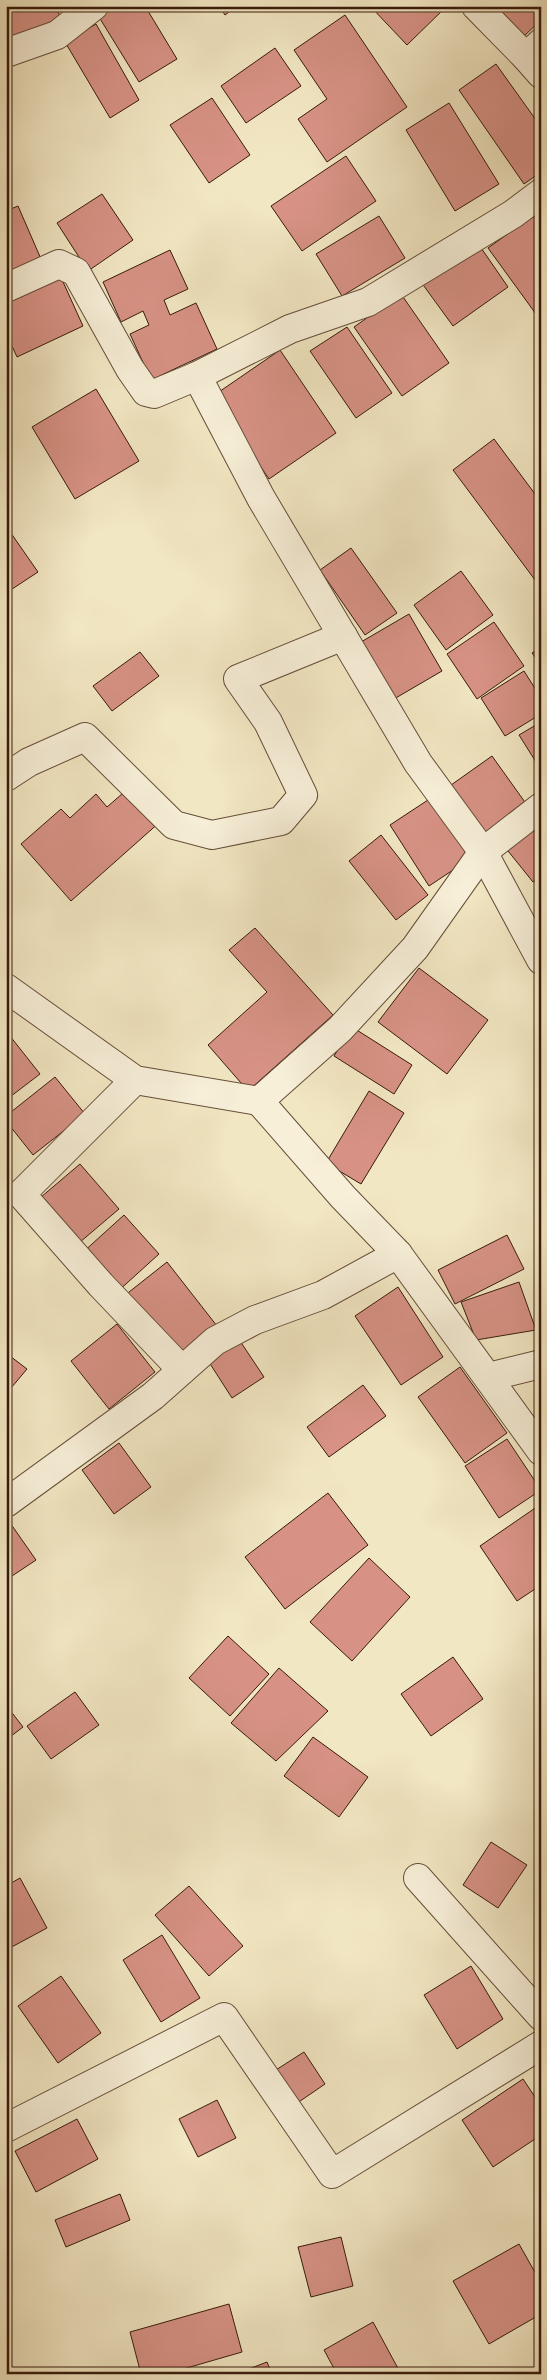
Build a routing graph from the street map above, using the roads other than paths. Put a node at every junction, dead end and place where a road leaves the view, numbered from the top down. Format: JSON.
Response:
{"nodes":[{"id":1,"x":94,"y":6,"type":"edge"},
{"id":2,"x":476,"y":6,"type":"edge"},
{"id":3,"x":6,"y":53,"type":"edge"},
{"id":4,"x":536,"y":58,"type":"edge"},
{"id":5,"x":541,"y":193,"type":"edge"},
{"id":6,"x":6,"y":288,"type":"edge"},
{"id":7,"x":197,"y":376,"type":"junction"},
{"id":8,"x":343,"y":636,"type":"junction"},
{"id":9,"x":6,"y":777,"type":"edge"},
{"id":10,"x":541,"y":807,"type":"edge"},
{"id":11,"x":483,"y":852,"type":"junction"},
{"id":12,"x":541,"y":960,"type":"edge"},
{"id":13,"x":6,"y":988,"type":"edge"},
{"id":14,"x":136,"y":1080,"type":"junction"},
{"id":15,"x":259,"y":1101,"type":"junction"},
{"id":16,"x":14,"y":1200,"type":"edge"},
{"id":17,"x":398,"y":1254,"type":"junction"},
{"id":18,"x":541,"y":1364,"type":"edge"},
{"id":19,"x":182,"y":1370,"type":"junction"},
{"id":20,"x":488,"y":1377,"type":"junction"},
{"id":21,"x":541,"y":1451,"type":"edge"},
{"id":22,"x":6,"y":1503,"type":"edge"},
{"id":23,"x":418,"y":1878,"type":"dead end"},
{"id":24,"x":541,"y":2016,"type":"edge"},
{"id":25,"x":541,"y":2044,"type":"edge"},
{"id":26,"x":6,"y":2128,"type":"edge"}],
"edges":[{"from":1,"to":3,"type":"street"},
{"from":2,"to":4,"type":"street"},
{"from":5,"to":7,"type":"street"},
{"from":6,"to":7,"type":"street"},
{"from":7,"to":8,"type":"street"},
{"from":8,"to":9,"type":"street"},
{"from":8,"to":11,"type":"street"},
{"from":10,"to":11,"type":"street"},
{"from":11,"to":12,"type":"street"},
{"from":11,"to":15,"type":"street"},
{"from":13,"to":14,"type":"street"},
{"from":14,"to":15,"type":"street"},
{"from":14,"to":16,"type":"street"},
{"from":15,"to":17,"type":"street"},
{"from":16,"to":19,"type":"street"},
{"from":17,"to":19,"type":"street"},
{"from":17,"to":20,"type":"street"},
{"from":18,"to":20,"type":"street"},
{"from":19,"to":22,"type":"street"},
{"from":20,"to":21,"type":"street"},
{"from":23,"to":24,"type":"street"},
{"from":25,"to":26,"type":"street"}]}
